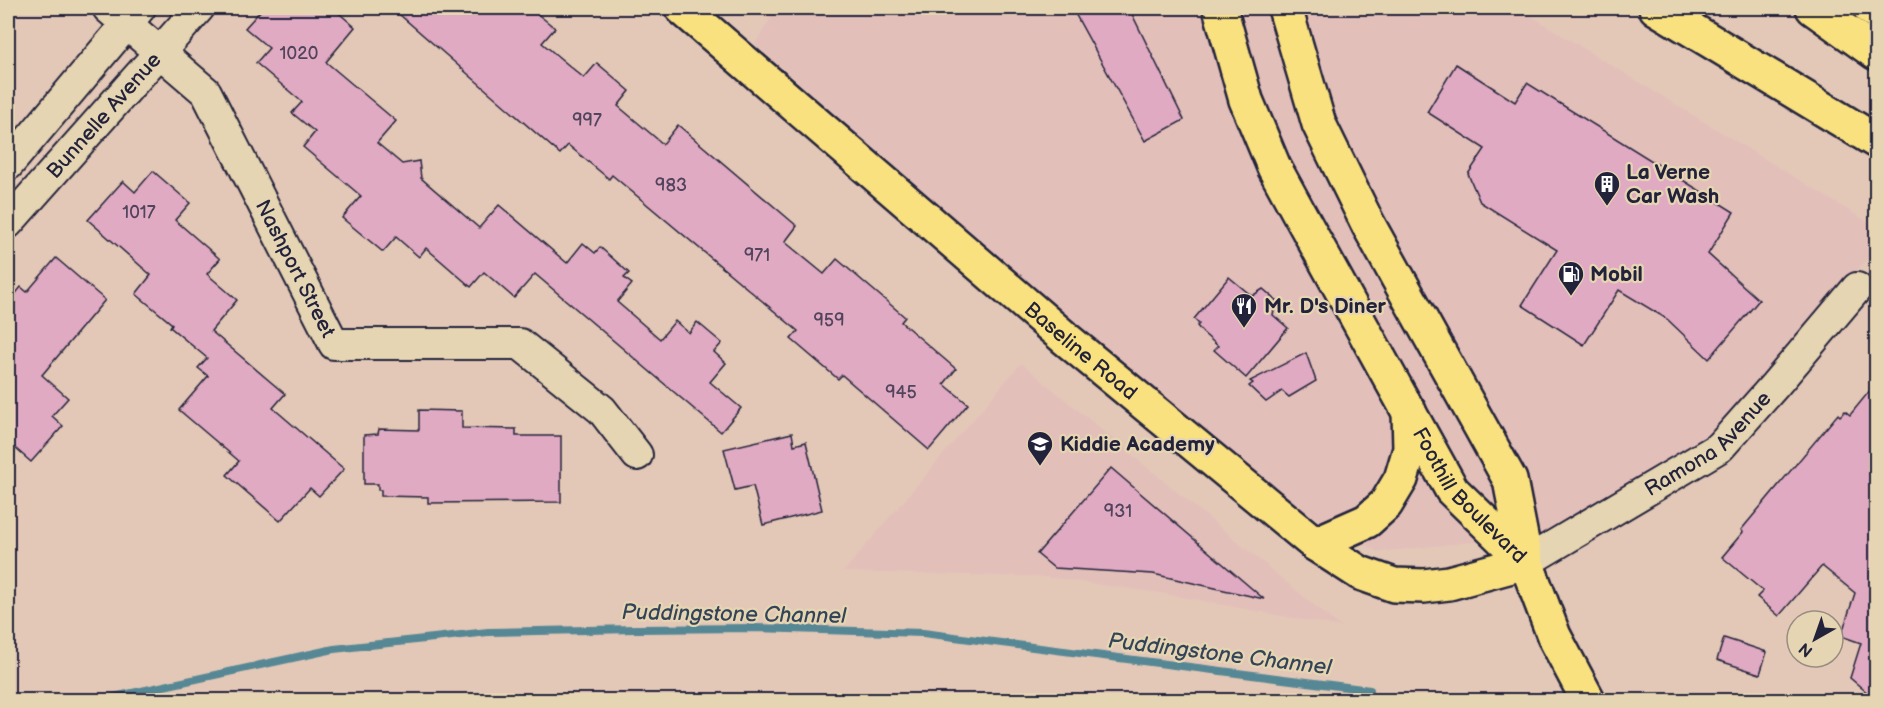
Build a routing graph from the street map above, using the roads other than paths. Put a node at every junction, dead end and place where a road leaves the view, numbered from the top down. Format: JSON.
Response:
{"nodes":[{"id":1,"x":199,"y":8,"type":"edge"},
{"id":2,"x":682,"y":8,"type":"edge"},
{"id":3,"x":1220,"y":8,"type":"edge"},
{"id":4,"x":1284,"y":8,"type":"edge"},
{"id":5,"x":1656,"y":8,"type":"edge"},
{"id":6,"x":1813,"y":8,"type":"edge"},
{"id":7,"x":1870,"y":8,"type":"edge"},
{"id":8,"x":1876,"y":12,"type":"edge"},
{"id":9,"x":125,"y":13,"type":"edge"},
{"id":10,"x":160,"y":52,"type":"junction"},
{"id":11,"x":1876,"y":52,"type":"edge"},
{"id":12,"x":1876,"y":141,"type":"edge"},
{"id":13,"x":8,"y":165,"type":"edge"},
{"id":14,"x":8,"y":223,"type":"edge"},
{"id":15,"x":1857,"y":288,"type":"dead end"},
{"id":16,"x":1409,"y":410,"type":"junction"},
{"id":17,"x":638,"y":455,"type":"dead end"},
{"id":18,"x":1315,"y":544,"type":"junction"},
{"id":19,"x":1526,"y":562,"type":"junction"},
{"id":20,"x":1588,"y":700,"type":"edge"}],
"edges":[{"from":1,"to":10,"type":"street","name":"Bunnelle Avenue"},
{"from":2,"to":18,"type":"main road","name":"Baseline Road"},
{"from":3,"to":16,"type":"main road","name":"Foothill Boulevard"},
{"from":4,"to":19,"type":"main road","name":"Foothill Boulevard"},
{"from":5,"to":12,"type":"main road"},
{"from":6,"to":11,"type":"main road"},
{"from":7,"to":8,"type":"main road"},
{"from":9,"to":10,"type":"street","name":"Nashport Street"},
{"from":9,"to":13,"type":"street","name":"Bunnelle Avenue"},
{"from":10,"to":14,"type":"street","name":"Bunnelle Avenue"},
{"from":10,"to":17,"type":"street","name":"Nashport Street"},
{"from":15,"to":19,"type":"street","name":"Ramona Avenue"},
{"from":16,"to":18,"type":"main road"},
{"from":16,"to":19,"type":"main road","name":"Foothill Boulevard"},
{"from":18,"to":19,"type":"main road","name":"Baseline Road"},
{"from":19,"to":20,"type":"main road"}]}
